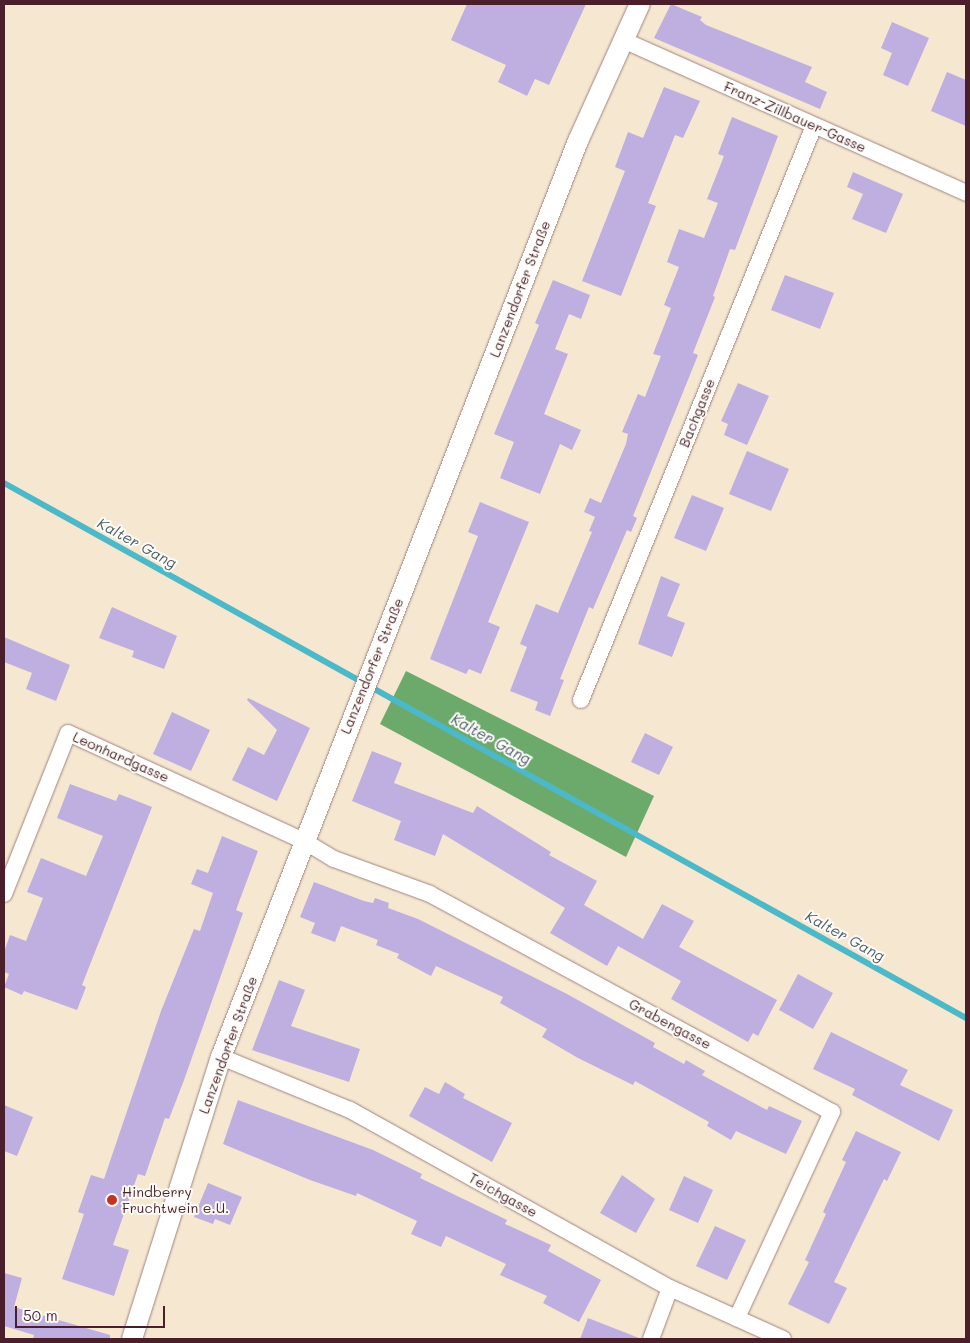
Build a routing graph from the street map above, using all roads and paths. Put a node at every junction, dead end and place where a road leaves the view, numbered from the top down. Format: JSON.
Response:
{"nodes":[{"id":1,"x":640,"y":4,"type":"edge"},
{"id":2,"x":623,"y":40,"type":"junction"},
{"id":3,"x":814,"y":126,"type":"junction"},
{"id":4,"x":966,"y":193,"type":"edge"},
{"id":5,"x":581,"y":700,"type":"dead end"},
{"id":6,"x":304,"y":841,"type":"junction"},
{"id":7,"x":4,"y":894,"type":"edge"},
{"id":8,"x":220,"y":1057,"type":"junction"},
{"id":9,"x":670,"y":1288,"type":"junction"},
{"id":10,"x":737,"y":1318,"type":"junction"},
{"id":11,"x":132,"y":1339,"type":"edge"},
{"id":12,"x":651,"y":1339,"type":"edge"},
{"id":13,"x":783,"y":1339,"type":"edge"}],
"edges":[{"from":1,"to":2,"type":"street","name":"Lanzendorfer Straße"},
{"from":2,"to":3,"type":"street","name":"Franz-Zillbauer-Gasse"},
{"from":2,"to":6,"type":"street","name":"Lanzendorfer Straße"},
{"from":3,"to":4,"type":"street","name":"Franz-Zillbauer-Gasse"},
{"from":3,"to":5,"type":"street","name":"Bachgasse"},
{"from":6,"to":7,"type":"street","name":"Leonhardgasse"},
{"from":6,"to":8,"type":"street","name":"Lanzendorfer Straße"},
{"from":6,"to":10,"type":"street","name":"Grabengasse"},
{"from":8,"to":9,"type":"street","name":"Teichgasse"},
{"from":8,"to":11,"type":"street","name":"Lanzendorfer Straße"},
{"from":9,"to":10,"type":"street","name":"Teichgasse"},
{"from":9,"to":12,"type":"street"},
{"from":10,"to":13,"type":"street","name":"Teichgasse"}]}
